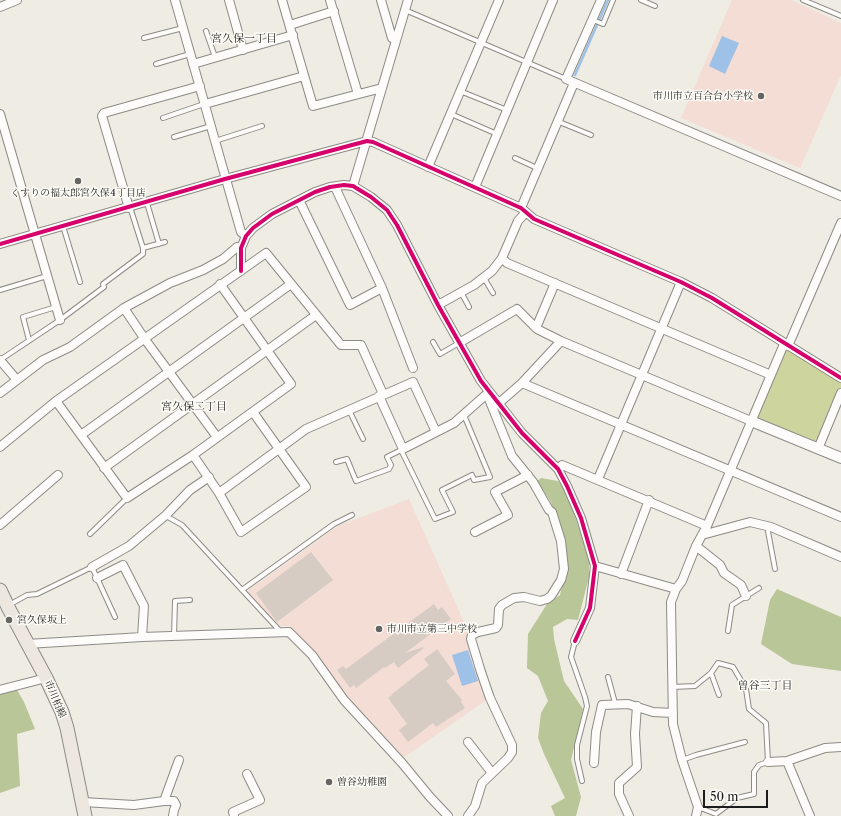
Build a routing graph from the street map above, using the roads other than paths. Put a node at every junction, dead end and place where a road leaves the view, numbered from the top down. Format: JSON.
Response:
{"nodes":[{"id":1,"x":17,"y":0,"type":"edge"},
{"id":2,"x":175,"y":0,"type":"edge"},
{"id":3,"x":229,"y":0,"type":"edge"},
{"id":4,"x":282,"y":0,"type":"edge"},
{"id":5,"x":330,"y":0,"type":"edge"},
{"id":6,"x":382,"y":0,"type":"edge"},
{"id":7,"x":408,"y":0,"type":"edge"},
{"id":8,"x":498,"y":0,"type":"edge"},
{"id":9,"x":553,"y":0,"type":"edge"},
{"id":10,"x":601,"y":0,"type":"edge"},
{"id":11,"x":613,"y":0,"type":"edge"},
{"id":12,"x":641,"y":0,"type":"edge"},
{"id":13,"x":803,"y":0,"type":"edge"},
{"id":14,"x":655,"y":6,"type":"dead end"},
{"id":15,"x":0,"y":7,"type":"edge"},
{"id":16,"x":405,"y":10,"type":"junction"},
{"id":17,"x":334,"y":11,"type":"junction"},
{"id":18,"x":841,"y":16,"type":"edge"},
{"id":19,"x":596,"y":21,"type":"junction"},
{"id":20,"x":290,"y":25,"type":"junction"},
{"id":21,"x":183,"y":28,"type":"junction"},
{"id":22,"x":206,"y":31,"type":"dead end"},
{"id":23,"x":292,"y":35,"type":"junction"},
{"id":24,"x":144,"y":38,"type":"dead end"},
{"id":25,"x":396,"y":40,"type":"junction"},
{"id":26,"x":480,"y":43,"type":"junction"},
{"id":27,"x":243,"y":50,"type":"junction"},
{"id":28,"x":190,"y":54,"type":"junction"},
{"id":29,"x":215,"y":58,"type":"junction"},
{"id":30,"x":527,"y":63,"type":"junction"},
{"id":31,"x":156,"y":64,"type":"dead end"},
{"id":32,"x":193,"y":64,"type":"junction"},
{"id":33,"x":304,"y":76,"type":"junction"},
{"id":34,"x":570,"y":81,"type":"junction"},
{"id":35,"x":200,"y":86,"type":"junction"},
{"id":36,"x":382,"y":88,"type":"junction"},
{"id":37,"x":460,"y":91,"type":"junction"},
{"id":38,"x":358,"y":94,"type":"junction"},
{"id":39,"x":205,"y":104,"type":"junction"},
{"id":40,"x":507,"y":110,"type":"junction"},
{"id":41,"x":0,"y":114,"type":"edge"},
{"id":42,"x":451,"y":114,"type":"junction"},
{"id":43,"x":163,"y":118,"type":"dead end"},
{"id":44,"x":557,"y":121,"type":"junction"},
{"id":45,"x":211,"y":126,"type":"junction"},
{"id":46,"x":262,"y":126,"type":"dead end"},
{"id":47,"x":497,"y":134,"type":"junction"},
{"id":48,"x":590,"y":135,"type":"dead end"},
{"id":49,"x":174,"y":137,"type":"dead end"},
{"id":50,"x":215,"y":141,"type":"junction"},
{"id":51,"x":367,"y":141,"type":"junction"},
{"id":52,"x":515,"y":158,"type":"dead end"},
{"id":53,"x":428,"y":167,"type":"junction"},
{"id":54,"x":537,"y":168,"type":"junction"},
{"id":55,"x":225,"y":179,"type":"junction"},
{"id":56,"x":353,"y":186,"type":"junction"},
{"id":57,"x":335,"y":187,"type":"junction"},
{"id":58,"x":475,"y":188,"type":"junction"},
{"id":59,"x":841,"y":196,"type":"edge"},
{"id":60,"x":298,"y":200,"type":"junction"},
{"id":61,"x":147,"y":203,"type":"junction"},
{"id":62,"x":130,"y":208,"type":"junction"},
{"id":63,"x":524,"y":210,"type":"junction"},
{"id":64,"x":841,"y":223,"type":"edge"},
{"id":65,"x":63,"y":226,"type":"junction"},
{"id":66,"x":35,"y":234,"type":"junction"},
{"id":67,"x":246,"y":236,"type":"junction"},
{"id":68,"x":165,"y":242,"type":"dead end"},
{"id":69,"x":0,"y":244,"type":"edge"},
{"id":70,"x":159,"y":244,"type":"junction"},
{"id":71,"x":143,"y":248,"type":"junction"},
{"id":72,"x":241,"y":248,"type":"junction"},
{"id":73,"x":502,"y":258,"type":"junction"},
{"id":74,"x":241,"y":271,"type":"junction"},
{"id":75,"x":47,"y":276,"type":"junction"},
{"id":76,"x":484,"y":277,"type":"junction"},
{"id":77,"x":80,"y":282,"type":"dead end"},
{"id":78,"x":681,"y":282,"type":"junction"},
{"id":79,"x":555,"y":283,"type":"junction"},
{"id":80,"x":220,"y":284,"type":"junction"},
{"id":81,"x":291,"y":284,"type":"junction"},
{"id":82,"x":382,"y":288,"type":"junction"},
{"id":83,"x":0,"y":290,"type":"edge"},
{"id":84,"x":461,"y":292,"type":"junction"},
{"id":85,"x":493,"y":293,"type":"dead end"},
{"id":86,"x":438,"y":305,"type":"junction"},
{"id":87,"x":56,"y":306,"type":"junction"},
{"id":88,"x":469,"y":307,"type":"dead end"},
{"id":89,"x":124,"y":308,"type":"junction"},
{"id":90,"x":316,"y":315,"type":"junction"},
{"id":91,"x":244,"y":318,"type":"junction"},
{"id":92,"x":60,"y":320,"type":"junction"},
{"id":93,"x":536,"y":328,"type":"junction"},
{"id":94,"x":662,"y":328,"type":"junction"},
{"id":95,"x":144,"y":338,"type":"junction"},
{"id":96,"x":29,"y":340,"type":"junction"},
{"id":97,"x":561,"y":341,"type":"junction"},
{"id":98,"x":433,"y":342,"type":"dead end"},
{"id":99,"x":459,"y":343,"type":"junction"},
{"id":100,"x":786,"y":345,"type":"junction"},
{"id":101,"x":267,"y":351,"type":"junction"},
{"id":102,"x":0,"y":360,"type":"edge"},
{"id":103,"x":413,"y":368,"type":"dead end"},
{"id":104,"x":169,"y":372,"type":"junction"},
{"id":105,"x":771,"y":374,"type":"junction"},
{"id":106,"x":642,"y":376,"type":"junction"},
{"id":107,"x":841,"y":378,"type":"edge"},
{"id":108,"x":17,"y":380,"type":"junction"},
{"id":109,"x":522,"y":383,"type":"junction"},
{"id":110,"x":0,"y":393,"type":"edge"},
{"id":111,"x":488,"y":393,"type":"junction"},
{"id":112,"x":841,"y":393,"type":"edge"},
{"id":113,"x":381,"y":395,"type":"junction"},
{"id":114,"x":56,"y":401,"type":"junction"},
{"id":115,"x":193,"y":404,"type":"junction"},
{"id":116,"x":499,"y":404,"type":"junction"},
{"id":117,"x":349,"y":410,"type":"junction"},
{"id":118,"x":252,"y":412,"type":"junction"},
{"id":119,"x":464,"y":414,"type":"junction"},
{"id":120,"x":751,"y":421,"type":"junction"},
{"id":121,"x":622,"y":424,"type":"junction"},
{"id":122,"x":436,"y":432,"type":"junction"},
{"id":123,"x":81,"y":435,"type":"junction"},
{"id":124,"x":217,"y":437,"type":"junction"},
{"id":125,"x":363,"y":439,"type":"dead end"},
{"id":126,"x":0,"y":447,"type":"edge"},
{"id":127,"x":279,"y":449,"type":"junction"},
{"id":128,"x":402,"y":449,"type":"junction"},
{"id":129,"x":818,"y":449,"type":"junction"},
{"id":130,"x":193,"y":455,"type":"junction"},
{"id":131,"x":841,"y":458,"type":"edge"},
{"id":132,"x":336,"y":462,"type":"dead end"},
{"id":133,"x":104,"y":468,"type":"junction"},
{"id":134,"x":558,"y":469,"type":"junction"},
{"id":135,"x":730,"y":471,"type":"junction"},
{"id":136,"x":58,"y":475,"type":"dead end"},
{"id":137,"x":528,"y":475,"type":"junction"},
{"id":138,"x":208,"y":477,"type":"junction"},
{"id":139,"x":598,"y":479,"type":"junction"},
{"id":140,"x":219,"y":493,"type":"junction"},
{"id":141,"x":128,"y":498,"type":"junction"},
{"id":142,"x":649,"y":500,"type":"junction"},
{"id":143,"x":166,"y":515,"type":"junction"},
{"id":144,"x":352,"y":515,"type":"dead end"},
{"id":145,"x":841,"y":517,"type":"edge"},
{"id":146,"x":0,"y":525,"type":"edge"},
{"id":147,"x":707,"y":526,"type":"junction"},
{"id":148,"x":767,"y":526,"type":"junction"},
{"id":149,"x":474,"y":532,"type":"dead end"},
{"id":150,"x":90,"y":534,"type":"dead end"},
{"id":151,"x":702,"y":535,"type":"junction"},
{"id":152,"x":696,"y":546,"type":"junction"},
{"id":153,"x":841,"y":557,"type":"edge"},
{"id":154,"x":595,"y":566,"type":"junction"},
{"id":155,"x":92,"y":568,"type":"junction"},
{"id":156,"x":775,"y":569,"type":"dead end"},
{"id":157,"x":621,"y":574,"type":"junction"},
{"id":158,"x":97,"y":578,"type":"junction"},
{"id":159,"x":759,"y":588,"type":"dead end"},
{"id":160,"x":676,"y":589,"type":"junction"},
{"id":161,"x":242,"y":590,"type":"junction"},
{"id":162,"x":746,"y":596,"type":"junction"},
{"id":163,"x":2,"y":597,"type":"edge"},
{"id":164,"x":190,"y":600,"type":"dead end"},
{"id":165,"x":115,"y":617,"type":"dead end"},
{"id":166,"x":728,"y":631,"type":"dead end"},
{"id":167,"x":281,"y":632,"type":"junction"},
{"id":168,"x":174,"y":636,"type":"junction"},
{"id":169,"x":142,"y":637,"type":"junction"},
{"id":170,"x":575,"y":641,"type":"joint"},
{"id":171,"x":27,"y":644,"type":"junction"},
{"id":172,"x":711,"y":673,"type":"junction"},
{"id":173,"x":608,"y":677,"type":"dead end"},
{"id":174,"x":46,"y":678,"type":"junction"},
{"id":175,"x":672,"y":687,"type":"junction"},
{"id":176,"x":0,"y":690,"type":"edge"},
{"id":177,"x":719,"y":695,"type":"dead end"},
{"id":178,"x":615,"y":703,"type":"junction"},
{"id":179,"x":637,"y":706,"type":"junction"},
{"id":180,"x":673,"y":713,"type":"junction"},
{"id":181,"x":468,"y":742,"type":"dead end"},
{"id":182,"x":745,"y":742,"type":"dead end"},
{"id":183,"x":841,"y":747,"type":"edge"},
{"id":184,"x":179,"y":760,"type":"dead end"},
{"id":185,"x":682,"y":760,"type":"junction"},
{"id":186,"x":787,"y":761,"type":"junction"},
{"id":187,"x":768,"y":762,"type":"junction"},
{"id":188,"x":594,"y":763,"type":"dead end"},
{"id":189,"x":492,"y":773,"type":"junction"},
{"id":190,"x":247,"y":774,"type":"dead end"},
{"id":191,"x":582,"y":781,"type":"dead end"},
{"id":192,"x":164,"y":801,"type":"junction"},
{"id":193,"x":83,"y":802,"type":"junction"},
{"id":194,"x":698,"y":807,"type":"junction"},
{"id":195,"x":85,"y":816,"type":"edge"},
{"id":196,"x":173,"y":816,"type":"edge"},
{"id":197,"x":234,"y":816,"type":"edge"},
{"id":198,"x":448,"y":816,"type":"edge"},
{"id":199,"x":468,"y":816,"type":"edge"},
{"id":200,"x":629,"y":816,"type":"edge"},
{"id":201,"x":696,"y":816,"type":"edge"},
{"id":202,"x":810,"y":816,"type":"edge"}],
"edges":[{"from":1,"to":15,"type":"street"},
{"from":2,"to":21,"type":"street"},
{"from":3,"to":27,"type":"street"},
{"from":4,"to":20,"type":"street"},
{"from":5,"to":17,"type":"street"},
{"from":6,"to":25,"type":"street"},
{"from":7,"to":16,"type":"street"},
{"from":8,"to":26,"type":"street"},
{"from":9,"to":30,"type":"street"},
{"from":10,"to":19,"type":"street"},
{"from":11,"to":19,"type":"lane"},
{"from":12,"to":14,"type":"lane"},
{"from":13,"to":18,"type":"lane"},
{"from":16,"to":25,"type":"street"},
{"from":16,"to":26,"type":"lane"},
{"from":17,"to":20,"type":"street"},
{"from":17,"to":38,"type":"street"},
{"from":19,"to":34,"type":"street"},
{"from":20,"to":23,"type":"street"},
{"from":21,"to":24,"type":"lane"},
{"from":21,"to":28,"type":"street"},
{"from":22,"to":29,"type":"lane"},
{"from":23,"to":27,"type":"street"},
{"from":23,"to":33,"type":"street"},
{"from":25,"to":36,"type":"street"},
{"from":26,"to":30,"type":"lane"},
{"from":26,"to":37,"type":"street"},
{"from":27,"to":29,"type":"street"},
{"from":28,"to":31,"type":"lane"},
{"from":28,"to":32,"type":"street"},
{"from":29,"to":32,"type":"street"},
{"from":30,"to":34,"type":"lane"},
{"from":30,"to":40,"type":"street"},
{"from":32,"to":35,"type":"street"},
{"from":33,"to":38,"type":"street"},
{"from":33,"to":39,"type":"street"},
{"from":34,"to":44,"type":"street"},
{"from":34,"to":59,"type":"street"},
{"from":35,"to":39,"type":"street"},
{"from":35,"to":62,"type":"street"},
{"from":36,"to":38,"type":"street"},
{"from":36,"to":51,"type":"street"},
{"from":37,"to":40,"type":"lane"},
{"from":37,"to":42,"type":"street"},
{"from":39,"to":43,"type":"lane"},
{"from":39,"to":45,"type":"street"},
{"from":40,"to":47,"type":"street"},
{"from":41,"to":66,"type":"street"},
{"from":42,"to":47,"type":"lane"},
{"from":42,"to":53,"type":"street"},
{"from":44,"to":48,"type":"lane"},
{"from":44,"to":54,"type":"street"},
{"from":45,"to":49,"type":"lane"},
{"from":45,"to":50,"type":"street"},
{"from":46,"to":50,"type":"lane"},
{"from":47,"to":58,"type":"street"},
{"from":50,"to":55,"type":"street"},
{"from":51,"to":53,"type":"street"},
{"from":51,"to":55,"type":"street"},
{"from":51,"to":56,"type":"street"},
{"from":52,"to":54,"type":"lane"},
{"from":53,"to":58,"type":"street"},
{"from":54,"to":63,"type":"street"},
{"from":55,"to":61,"type":"street"},
{"from":55,"to":67,"type":"street"},
{"from":56,"to":57,"type":"street"},
{"from":56,"to":86,"type":"street"},
{"from":57,"to":60,"type":"street"},
{"from":57,"to":82,"type":"street"},
{"from":58,"to":63,"type":"street"},
{"from":60,"to":67,"type":"street"},
{"from":60,"to":82,"type":"street"},
{"from":61,"to":62,"type":"street"},
{"from":61,"to":70,"type":"lane"},
{"from":62,"to":65,"type":"street"},
{"from":62,"to":71,"type":"lane"},
{"from":63,"to":73,"type":"street"},
{"from":63,"to":78,"type":"street"},
{"from":64,"to":100,"type":"street"},
{"from":65,"to":66,"type":"street"},
{"from":65,"to":77,"type":"lane"},
{"from":66,"to":69,"type":"street"},
{"from":66,"to":75,"type":"street"},
{"from":67,"to":72,"type":"street"},
{"from":68,"to":70,"type":"lane"},
{"from":70,"to":71,"type":"lane"},
{"from":71,"to":92,"type":"lane"},
{"from":72,"to":74,"type":"street"},
{"from":72,"to":89,"type":"street"},
{"from":73,"to":76,"type":"street"},
{"from":73,"to":79,"type":"street"},
{"from":74,"to":80,"type":"street"},
{"from":74,"to":81,"type":"street"},
{"from":75,"to":83,"type":"lane"},
{"from":75,"to":87,"type":"street"},
{"from":76,"to":84,"type":"street"},
{"from":76,"to":85,"type":"lane"},
{"from":78,"to":94,"type":"street"},
{"from":78,"to":100,"type":"street"},
{"from":79,"to":93,"type":"street"},
{"from":79,"to":94,"type":"street"},
{"from":80,"to":91,"type":"street"},
{"from":80,"to":95,"type":"street"},
{"from":81,"to":90,"type":"street"},
{"from":81,"to":91,"type":"street"},
{"from":82,"to":103,"type":"street"},
{"from":84,"to":86,"type":"street"},
{"from":84,"to":88,"type":"lane"},
{"from":86,"to":99,"type":"street"},
{"from":87,"to":92,"type":"street"},
{"from":87,"to":96,"type":"lane"},
{"from":89,"to":95,"type":"street"},
{"from":89,"to":108,"type":"street"},
{"from":90,"to":101,"type":"street"},
{"from":90,"to":113,"type":"street"},
{"from":91,"to":101,"type":"street"},
{"from":91,"to":104,"type":"street"},
{"from":92,"to":96,"type":"lane"},
{"from":93,"to":97,"type":"street"},
{"from":93,"to":99,"type":"street"},
{"from":94,"to":105,"type":"street"},
{"from":94,"to":106,"type":"street"},
{"from":95,"to":104,"type":"street"},
{"from":95,"to":114,"type":"street"},
{"from":96,"to":102,"type":"lane"},
{"from":97,"to":106,"type":"street"},
{"from":97,"to":109,"type":"street"},
{"from":98,"to":99,"type":"lane"},
{"from":99,"to":111,"type":"street"},
{"from":100,"to":105,"type":"street"},
{"from":100,"to":107,"type":"street"},
{"from":101,"to":115,"type":"street"},
{"from":101,"to":118,"type":"street"},
{"from":102,"to":108,"type":"street"},
{"from":104,"to":115,"type":"street"},
{"from":104,"to":123,"type":"street"},
{"from":105,"to":120,"type":"street"},
{"from":106,"to":120,"type":"street"},
{"from":106,"to":121,"type":"street"},
{"from":108,"to":110,"type":"street"},
{"from":109,"to":116,"type":"street"},
{"from":109,"to":121,"type":"street"},
{"from":111,"to":116,"type":"street"},
{"from":111,"to":119,"type":"street"},
{"from":111,"to":137,"type":"street"},
{"from":112,"to":129,"type":"street"},
{"from":113,"to":117,"type":"street"},
{"from":113,"to":122,"type":"street"},
{"from":113,"to":128,"type":"street"},
{"from":114,"to":123,"type":"street"},
{"from":114,"to":126,"type":"street"},
{"from":115,"to":124,"type":"street"},
{"from":115,"to":133,"type":"street"},
{"from":116,"to":134,"type":"street"},
{"from":117,"to":125,"type":"lane"},
{"from":117,"to":127,"type":"street"},
{"from":118,"to":124,"type":"street"},
{"from":118,"to":127,"type":"street"},
{"from":119,"to":122,"type":"street"},
{"from":119,"to":128,"type":"lane"},
{"from":120,"to":129,"type":"street"},
{"from":120,"to":135,"type":"street"},
{"from":121,"to":135,"type":"street"},
{"from":121,"to":139,"type":"street"},
{"from":122,"to":128,"type":"street"},
{"from":123,"to":133,"type":"street"},
{"from":124,"to":130,"type":"street"},
{"from":127,"to":140,"type":"street"},
{"from":127,"to":140,"type":"street"},
{"from":128,"to":132,"type":"lane"},
{"from":129,"to":131,"type":"street"},
{"from":130,"to":138,"type":"street"},
{"from":130,"to":141,"type":"street"},
{"from":133,"to":141,"type":"street"},
{"from":134,"to":139,"type":"street"},
{"from":134,"to":154,"type":"street"},
{"from":135,"to":145,"type":"street"},
{"from":135,"to":147,"type":"street"},
{"from":136,"to":146,"type":"street"},
{"from":137,"to":149,"type":"street"},
{"from":137,"to":189,"type":"street"},
{"from":138,"to":140,"type":"street"},
{"from":138,"to":143,"type":"street"},
{"from":139,"to":142,"type":"street"},
{"from":141,"to":150,"type":"lane"},
{"from":142,"to":147,"type":"street"},
{"from":142,"to":157,"type":"street"},
{"from":143,"to":155,"type":"street"},
{"from":143,"to":161,"type":"lane"},
{"from":144,"to":161,"type":"lane"},
{"from":147,"to":151,"type":"street"},
{"from":148,"to":151,"type":"street"},
{"from":148,"to":153,"type":"street"},
{"from":148,"to":156,"type":"lane"},
{"from":151,"to":152,"type":"street"},
{"from":152,"to":160,"type":"street"},
{"from":152,"to":162,"type":"street"},
{"from":154,"to":157,"type":"street"},
{"from":154,"to":170,"type":"street"},
{"from":155,"to":158,"type":"lane"},
{"from":155,"to":163,"type":"lane"},
{"from":157,"to":160,"type":"street"},
{"from":158,"to":165,"type":"lane"},
{"from":158,"to":169,"type":"street"},
{"from":159,"to":162,"type":"lane"},
{"from":160,"to":175,"type":"street"},
{"from":161,"to":167,"type":"lane"},
{"from":162,"to":166,"type":"lane"},
{"from":163,"to":171,"type":"main road","name":"市川柏線"},
{"from":164,"to":168,"type":"lane"},
{"from":167,"to":168,"type":"street"},
{"from":167,"to":198,"type":"street"},
{"from":168,"to":169,"type":"street"},
{"from":169,"to":171,"type":"street"},
{"from":170,"to":191,"type":"lane"},
{"from":171,"to":174,"type":"main road","name":"市川柏線"},
{"from":172,"to":175,"type":"lane"},
{"from":172,"to":177,"type":"lane"},
{"from":172,"to":187,"type":"lane"},
{"from":173,"to":178,"type":"lane"},
{"from":174,"to":176,"type":"street"},
{"from":174,"to":193,"type":"main road","name":"市川柏線"},
{"from":175,"to":180,"type":"street"},
{"from":178,"to":179,"type":"street"},
{"from":178,"to":188,"type":"street"},
{"from":179,"to":180,"type":"street"},
{"from":179,"to":200,"type":"street"},
{"from":180,"to":185,"type":"street"},
{"from":181,"to":189,"type":"street"},
{"from":182,"to":185,"type":"lane"},
{"from":183,"to":186,"type":"street"},
{"from":184,"to":192,"type":"street"},
{"from":185,"to":194,"type":"street"},
{"from":186,"to":187,"type":"street"},
{"from":186,"to":202,"type":"street"},
{"from":187,"to":194,"type":"lane"},
{"from":189,"to":199,"type":"street"},
{"from":190,"to":197,"type":"street"},
{"from":192,"to":193,"type":"street"},
{"from":192,"to":196,"type":"street"},
{"from":193,"to":195,"type":"main road","name":"市川柏線"},
{"from":194,"to":201,"type":"street"}]}
